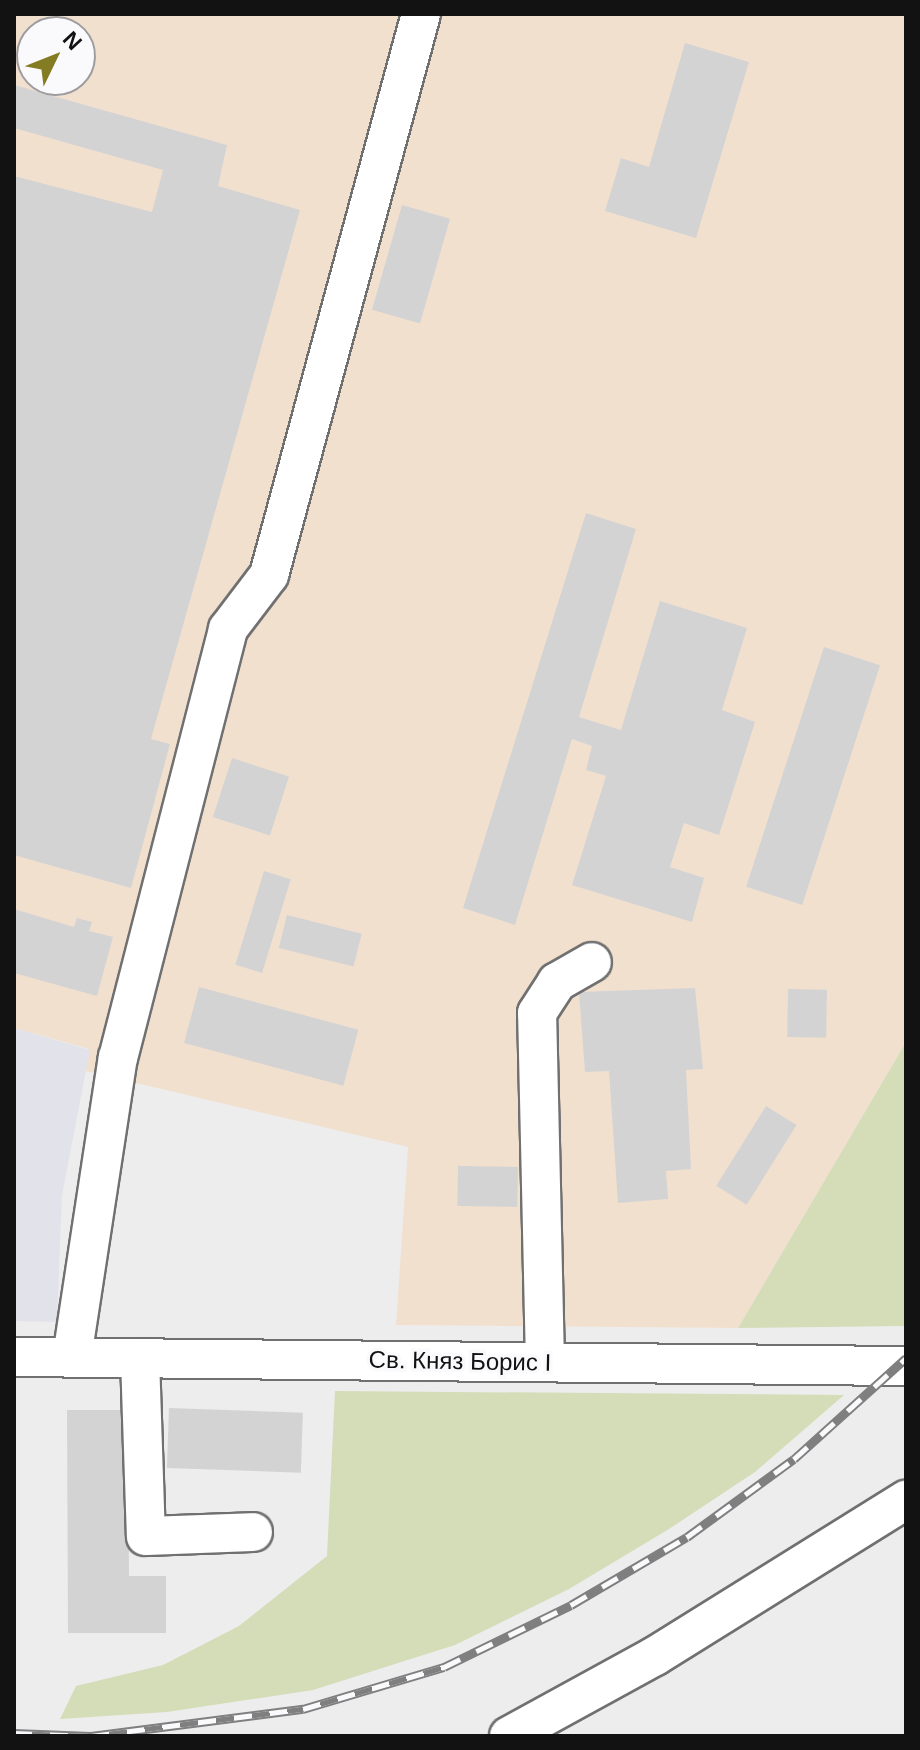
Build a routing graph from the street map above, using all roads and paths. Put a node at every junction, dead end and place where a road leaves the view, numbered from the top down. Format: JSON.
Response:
{"nodes":[{"id":1,"x":421,"y":14,"type":"edge"},
{"id":2,"x":592,"y":962,"type":"dead end"},
{"id":3,"x":14,"y":1357,"type":"edge"},
{"id":4,"x":72,"y":1357,"type":"junction"},
{"id":5,"x":140,"y":1358,"type":"junction"},
{"id":6,"x":545,"y":1362,"type":"junction"},
{"id":7,"x":906,"y":1366,"type":"edge"},
{"id":8,"x":906,"y":1500,"type":"edge"},
{"id":9,"x":253,"y":1532,"type":"dead end"},
{"id":10,"x":509,"y":1736,"type":"edge"}],
"edges":[{"from":1,"to":4,"type":"street"},
{"from":2,"to":6,"type":"street"},
{"from":3,"to":4,"type":"street","name":"Св. Княз Борис I"},
{"from":4,"to":5,"type":"street","name":"Св. Княз Борис I"},
{"from":5,"to":6,"type":"street","name":"Св. Княз Борис I"},
{"from":5,"to":9,"type":"street"},
{"from":6,"to":7,"type":"street","name":"Св. Княз Борис I"},
{"from":8,"to":10,"type":"street"}]}
